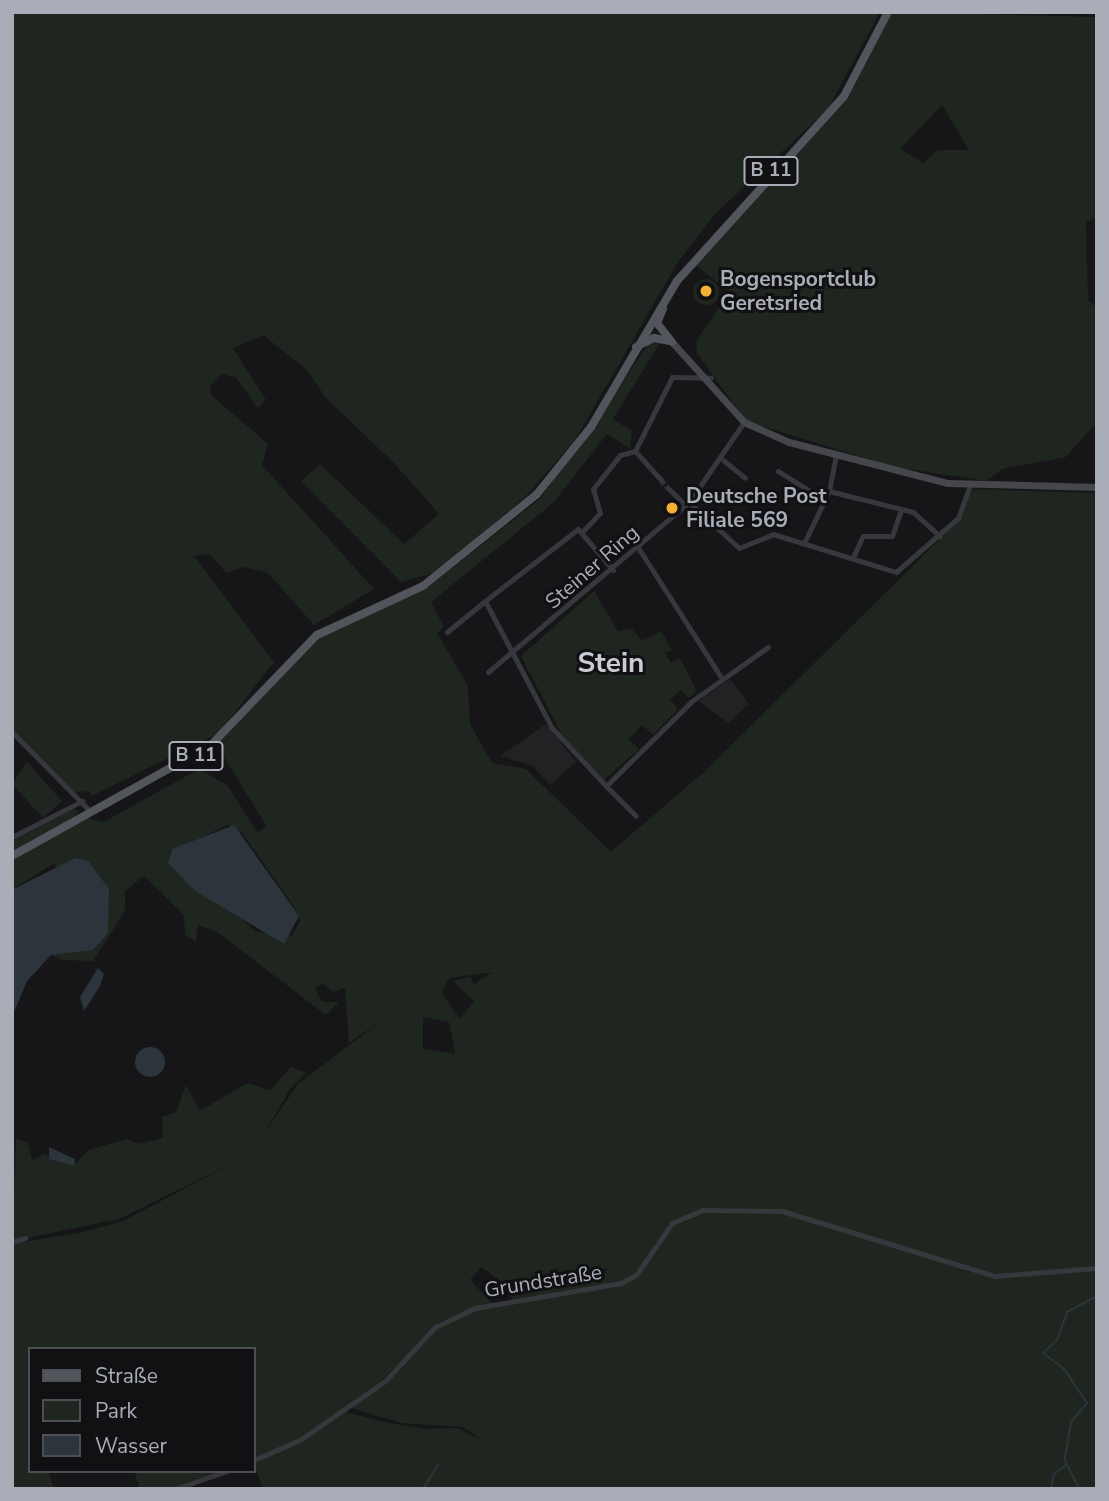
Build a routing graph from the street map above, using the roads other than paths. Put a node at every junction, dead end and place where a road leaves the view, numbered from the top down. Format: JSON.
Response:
{"nodes":[{"id":1,"x":888,"y":12,"type":"edge"},
{"id":2,"x":672,"y":287,"type":"junction"},
{"id":3,"x":647,"y":325,"type":"junction"},
{"id":4,"x":672,"y":342,"type":"junction"},
{"id":5,"x":634,"y":349,"type":"junction"},
{"id":6,"x":710,"y":378,"type":"junction"},
{"id":7,"x":744,"y":422,"type":"junction"},
{"id":8,"x":635,"y":451,"type":"junction"},
{"id":9,"x":835,"y":456,"type":"junction"},
{"id":10,"x":723,"y":460,"type":"junction"},
{"id":11,"x":778,"y":471,"type":"dead end"},
{"id":12,"x":745,"y":478,"type":"dead end"},
{"id":13,"x":661,"y":480,"type":"tunnel mouth"},
{"id":14,"x":971,"y":485,"type":"junction"},
{"id":15,"x":1097,"y":487,"type":"edge"},
{"id":16,"x":670,"y":490,"type":"tunnel mouth"},
{"id":17,"x":829,"y":491,"type":"junction"},
{"id":18,"x":824,"y":500,"type":"junction"},
{"id":19,"x":687,"y":504,"type":"junction"},
{"id":20,"x":901,"y":510,"type":"junction"},
{"id":21,"x":583,"y":531,"type":"junction"},
{"id":22,"x":940,"y":536,"type":"junction"},
{"id":23,"x":804,"y":543,"type":"junction"},
{"id":24,"x":639,"y":549,"type":"junction"},
{"id":25,"x":853,"y":557,"type":"junction"},
{"id":26,"x":613,"y":570,"type":"junction"},
{"id":27,"x":485,"y":601,"type":"junction"},
{"id":28,"x":447,"y":632,"type":"dead end"},
{"id":29,"x":768,"y":647,"type":"dead end"},
{"id":30,"x":514,"y":655,"type":"junction"},
{"id":31,"x":488,"y":672,"type":"dead end"},
{"id":32,"x":722,"y":679,"type":"junction"},
{"id":33,"x":12,"y":732,"type":"edge"},
{"id":34,"x":606,"y":786,"type":"junction"},
{"id":35,"x":82,"y":801,"type":"junction"},
{"id":36,"x":91,"y":812,"type":"junction"},
{"id":37,"x":636,"y":816,"type":"dead end"},
{"id":38,"x":12,"y":837,"type":"edge"},
{"id":39,"x":12,"y":856,"type":"edge"},
{"id":40,"x":25,"y":1238,"type":"dead end"},
{"id":41,"x":12,"y":1242,"type":"edge"},
{"id":42,"x":1097,"y":1268,"type":"edge"},
{"id":43,"x":256,"y":1459,"type":"edge"},
{"id":44,"x":221,"y":1473,"type":"edge"},
{"id":45,"x":175,"y":1489,"type":"edge"}],
"edges":[{"from":1,"to":2,"type":"main road","number":"B 11"},
{"from":2,"to":3,"type":"main road","number":"B 11"},
{"from":2,"to":4,"type":"main road"},
{"from":3,"to":4,"type":"main road"},
{"from":3,"to":5,"type":"main road","number":"B 11"},
{"from":4,"to":5,"type":"main road"},
{"from":4,"to":6,"type":"street"},
{"from":5,"to":36,"type":"main road","number":"B 11"},
{"from":6,"to":7,"type":"street"},
{"from":6,"to":8,"type":"street"},
{"from":7,"to":9,"type":"street"},
{"from":7,"to":10,"type":"street","name":"Steiner Ring"},
{"from":8,"to":13,"type":"street"},
{"from":8,"to":21,"type":"street"},
{"from":9,"to":14,"type":"street"},
{"from":9,"to":17,"type":"street"},
{"from":10,"to":12,"type":"street"},
{"from":10,"to":19,"type":"street","name":"Steiner Ring"},
{"from":11,"to":18,"type":"street"},
{"from":14,"to":15,"type":"street"},
{"from":14,"to":22,"type":"street"},
{"from":16,"to":19,"type":"street"},
{"from":17,"to":18,"type":"street"},
{"from":17,"to":20,"type":"street"},
{"from":18,"to":23,"type":"street"},
{"from":19,"to":23,"type":"street"},
{"from":19,"to":24,"type":"street","name":"Steiner Ring"},
{"from":20,"to":22,"type":"street"},
{"from":20,"to":25,"type":"street"},
{"from":21,"to":26,"type":"street"},
{"from":21,"to":27,"type":"street"},
{"from":22,"to":25,"type":"street"},
{"from":23,"to":25,"type":"street"},
{"from":24,"to":26,"type":"street","name":"Steiner Ring"},
{"from":24,"to":32,"type":"street"},
{"from":26,"to":30,"type":"street","name":"Steiner Ring"},
{"from":27,"to":28,"type":"street"},
{"from":27,"to":30,"type":"street"},
{"from":29,"to":32,"type":"street"},
{"from":30,"to":31,"type":"street","name":"Steiner Ring"},
{"from":30,"to":34,"type":"street"},
{"from":32,"to":34,"type":"street"},
{"from":33,"to":35,"type":"street"},
{"from":34,"to":37,"type":"street"},
{"from":35,"to":36,"type":"street"},
{"from":35,"to":38,"type":"street"},
{"from":36,"to":39,"type":"main road","number":"B 11"},
{"from":40,"to":41,"type":"street"},
{"from":42,"to":43,"type":"street","name":"Grundstraße"},
{"from":44,"to":45,"type":"street"}]}
